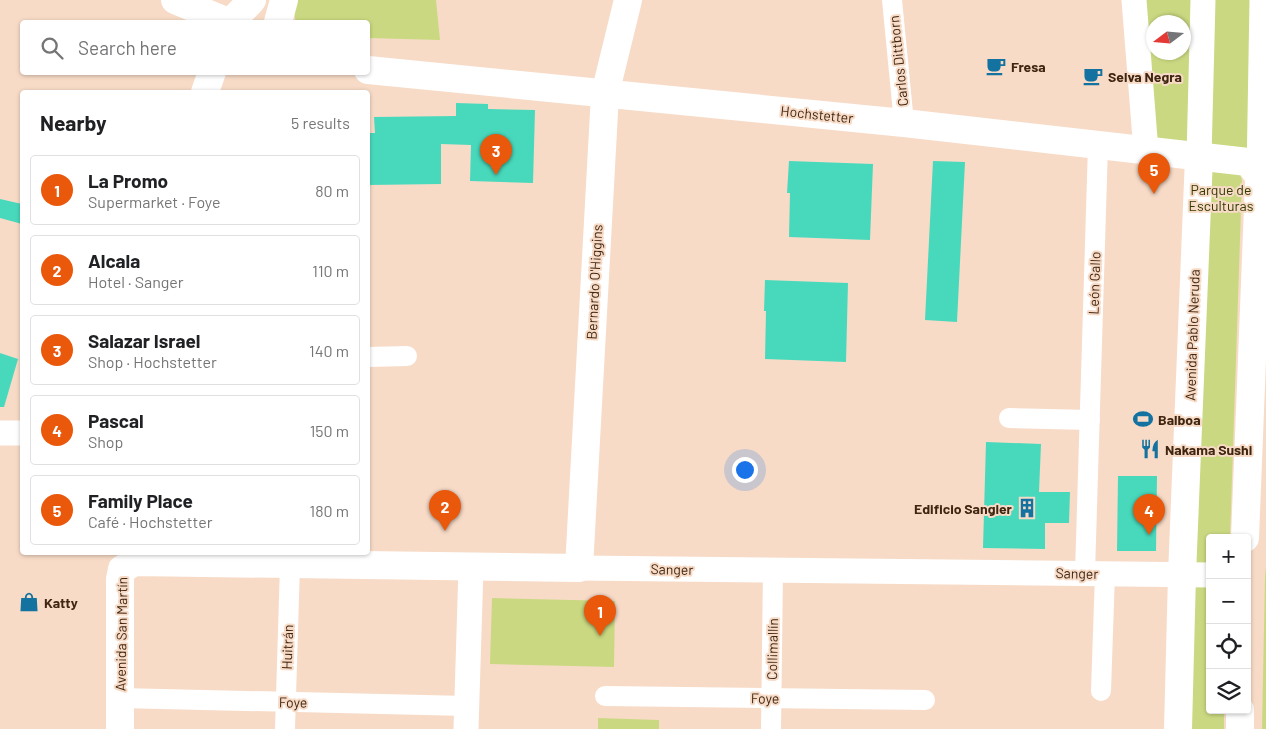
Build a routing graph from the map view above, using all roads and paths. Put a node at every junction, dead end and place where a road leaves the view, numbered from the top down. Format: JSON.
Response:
{"nodes":[{"id":1,"x":176,"y":0,"type":"edge"},
{"id":2,"x":252,"y":0,"type":"edge"},
{"id":3,"x":284,"y":0,"type":"edge"},
{"id":4,"x":628,"y":0,"type":"edge"},
{"id":5,"x":892,"y":0,"type":"edge"},
{"id":6,"x":1134,"y":0,"type":"edge"},
{"id":7,"x":1203,"y":0,"type":"edge"},
{"id":8,"x":1262,"y":0,"type":"edge"},
{"id":9,"x":225,"y":20,"type":"edge"},
{"id":10,"x":232,"y":20,"type":"edge"},
{"id":11,"x":278,"y":20,"type":"edge"},
{"id":12,"x":370,"y":70,"type":"edge"},
{"id":13,"x":211,"y":75,"type":"edge"},
{"id":14,"x":206,"y":90,"type":"edge"},
{"id":15,"x":605,"y":94,"type":"junction"},
{"id":16,"x":904,"y":123,"type":"junction"},
{"id":17,"x":1098,"y":145,"type":"junction"},
{"id":18,"x":1146,"y":151,"type":"junction"},
{"id":19,"x":1199,"y":157,"type":"junction"},
{"id":20,"x":1259,"y":176,"type":"junction"},
{"id":21,"x":407,"y":356,"type":"dead end"},
{"id":22,"x":370,"y":357,"type":"edge"},
{"id":23,"x":1009,"y":418,"type":"dead end"},
{"id":24,"x":1090,"y":420,"type":"junction"},
{"id":25,"x":0,"y":433,"type":"edge"},
{"id":26,"x":20,"y":433,"type":"edge"},
{"id":27,"x":1245,"y":534,"type":"edge"},
{"id":28,"x":124,"y":556,"type":"edge"},
{"id":29,"x":290,"y":564,"type":"junction"},
{"id":30,"x":471,"y":568,"type":"junction"},
{"id":31,"x":579,"y":568,"type":"junction"},
{"id":32,"x":773,"y":570,"type":"junction"},
{"id":33,"x":1095,"y":573,"type":"junction"},
{"id":34,"x":1182,"y":575,"type":"junction"},
{"id":35,"x":1206,"y":575,"type":"edge"},
{"id":36,"x":1101,"y":691,"type":"dead end"},
{"id":37,"x":606,"y":696,"type":"dead end"},
{"id":38,"x":120,"y":698,"type":"junction"},
{"id":39,"x":771,"y":698,"type":"junction"},
{"id":40,"x":925,"y":700,"type":"dead end"},
{"id":41,"x":286,"y":702,"type":"junction"},
{"id":42,"x":1240,"y":714,"type":"edge"},
{"id":43,"x":466,"y":718,"type":"edge"},
{"id":44,"x":106,"y":729,"type":"edge"},
{"id":45,"x":120,"y":729,"type":"edge"},
{"id":46,"x":285,"y":729,"type":"edge"},
{"id":47,"x":771,"y":729,"type":"edge"},
{"id":48,"x":1178,"y":729,"type":"edge"},
{"id":49,"x":1240,"y":729,"type":"edge"}],
"edges":[{"from":1,"to":9,"type":"main road"},
{"from":2,"to":10,"type":"main road"},
{"from":3,"to":11,"type":"main road"},
{"from":4,"to":15,"type":"main road","name":"Bernardo O'Higgins"},
{"from":5,"to":16,"type":"street","name":"Carlos Dittborn"},
{"from":6,"to":18,"type":"street"},
{"from":7,"to":19,"type":"street","name":"Avenida Pablo Neruda"},
{"from":8,"to":20,"type":"street"},
{"from":12,"to":15,"type":"main road","name":"Hochstetter"},
{"from":13,"to":14,"type":"main road"},
{"from":15,"to":16,"type":"main road","name":"Hochstetter"},
{"from":15,"to":31,"type":"main road","name":"Bernardo O'Higgins"},
{"from":16,"to":17,"type":"main road","name":"Hochstetter"},
{"from":17,"to":18,"type":"main road","name":"Hochstetter"},
{"from":17,"to":24,"type":"street","name":"León Gallo"},
{"from":18,"to":19,"type":"main road","name":"Hochstetter"},
{"from":19,"to":20,"type":"main road","name":"Hochstetter"},
{"from":19,"to":34,"type":"main road","name":"Avenida Pablo Neruda"},
{"from":20,"to":27,"type":"main road"},
{"from":21,"to":22,"type":"street"},
{"from":23,"to":24,"type":"street"},
{"from":24,"to":33,"type":"street","name":"León Gallo"},
{"from":25,"to":26,"type":"street"},
{"from":28,"to":29,"type":"main road","name":"Sanger"},
{"from":28,"to":38,"type":"main road","name":"Avenida San Martín"},
{"from":28,"to":44,"type":"main road","name":"Avenida San Martín"},
{"from":29,"to":30,"type":"main road","name":"Sanger"},
{"from":29,"to":41,"type":"street","name":"Huitrán"},
{"from":30,"to":31,"type":"main road","name":"Sanger"},
{"from":30,"to":43,"type":"street"},
{"from":31,"to":32,"type":"street","name":"Sanger"},
{"from":32,"to":33,"type":"street","name":"Sanger"},
{"from":32,"to":39,"type":"street","name":"Collimallín"},
{"from":33,"to":34,"type":"street","name":"Sanger"},
{"from":33,"to":36,"type":"street","name":"León Gallo"},
{"from":34,"to":35,"type":"street","name":"Sanger"},
{"from":34,"to":48,"type":"main road","name":"Avenida Pablo Neruda"},
{"from":37,"to":39,"type":"street","name":"Foye"},
{"from":38,"to":41,"type":"street","name":"Foye"},
{"from":38,"to":45,"type":"main road","name":"Avenida San Martín"},
{"from":39,"to":40,"type":"street","name":"Foye"},
{"from":39,"to":47,"type":"street","name":"Collimallín"},
{"from":41,"to":43,"type":"street","name":"Foye"},
{"from":41,"to":46,"type":"street","name":"Huitrán"},
{"from":42,"to":49,"type":"main road"}]}
